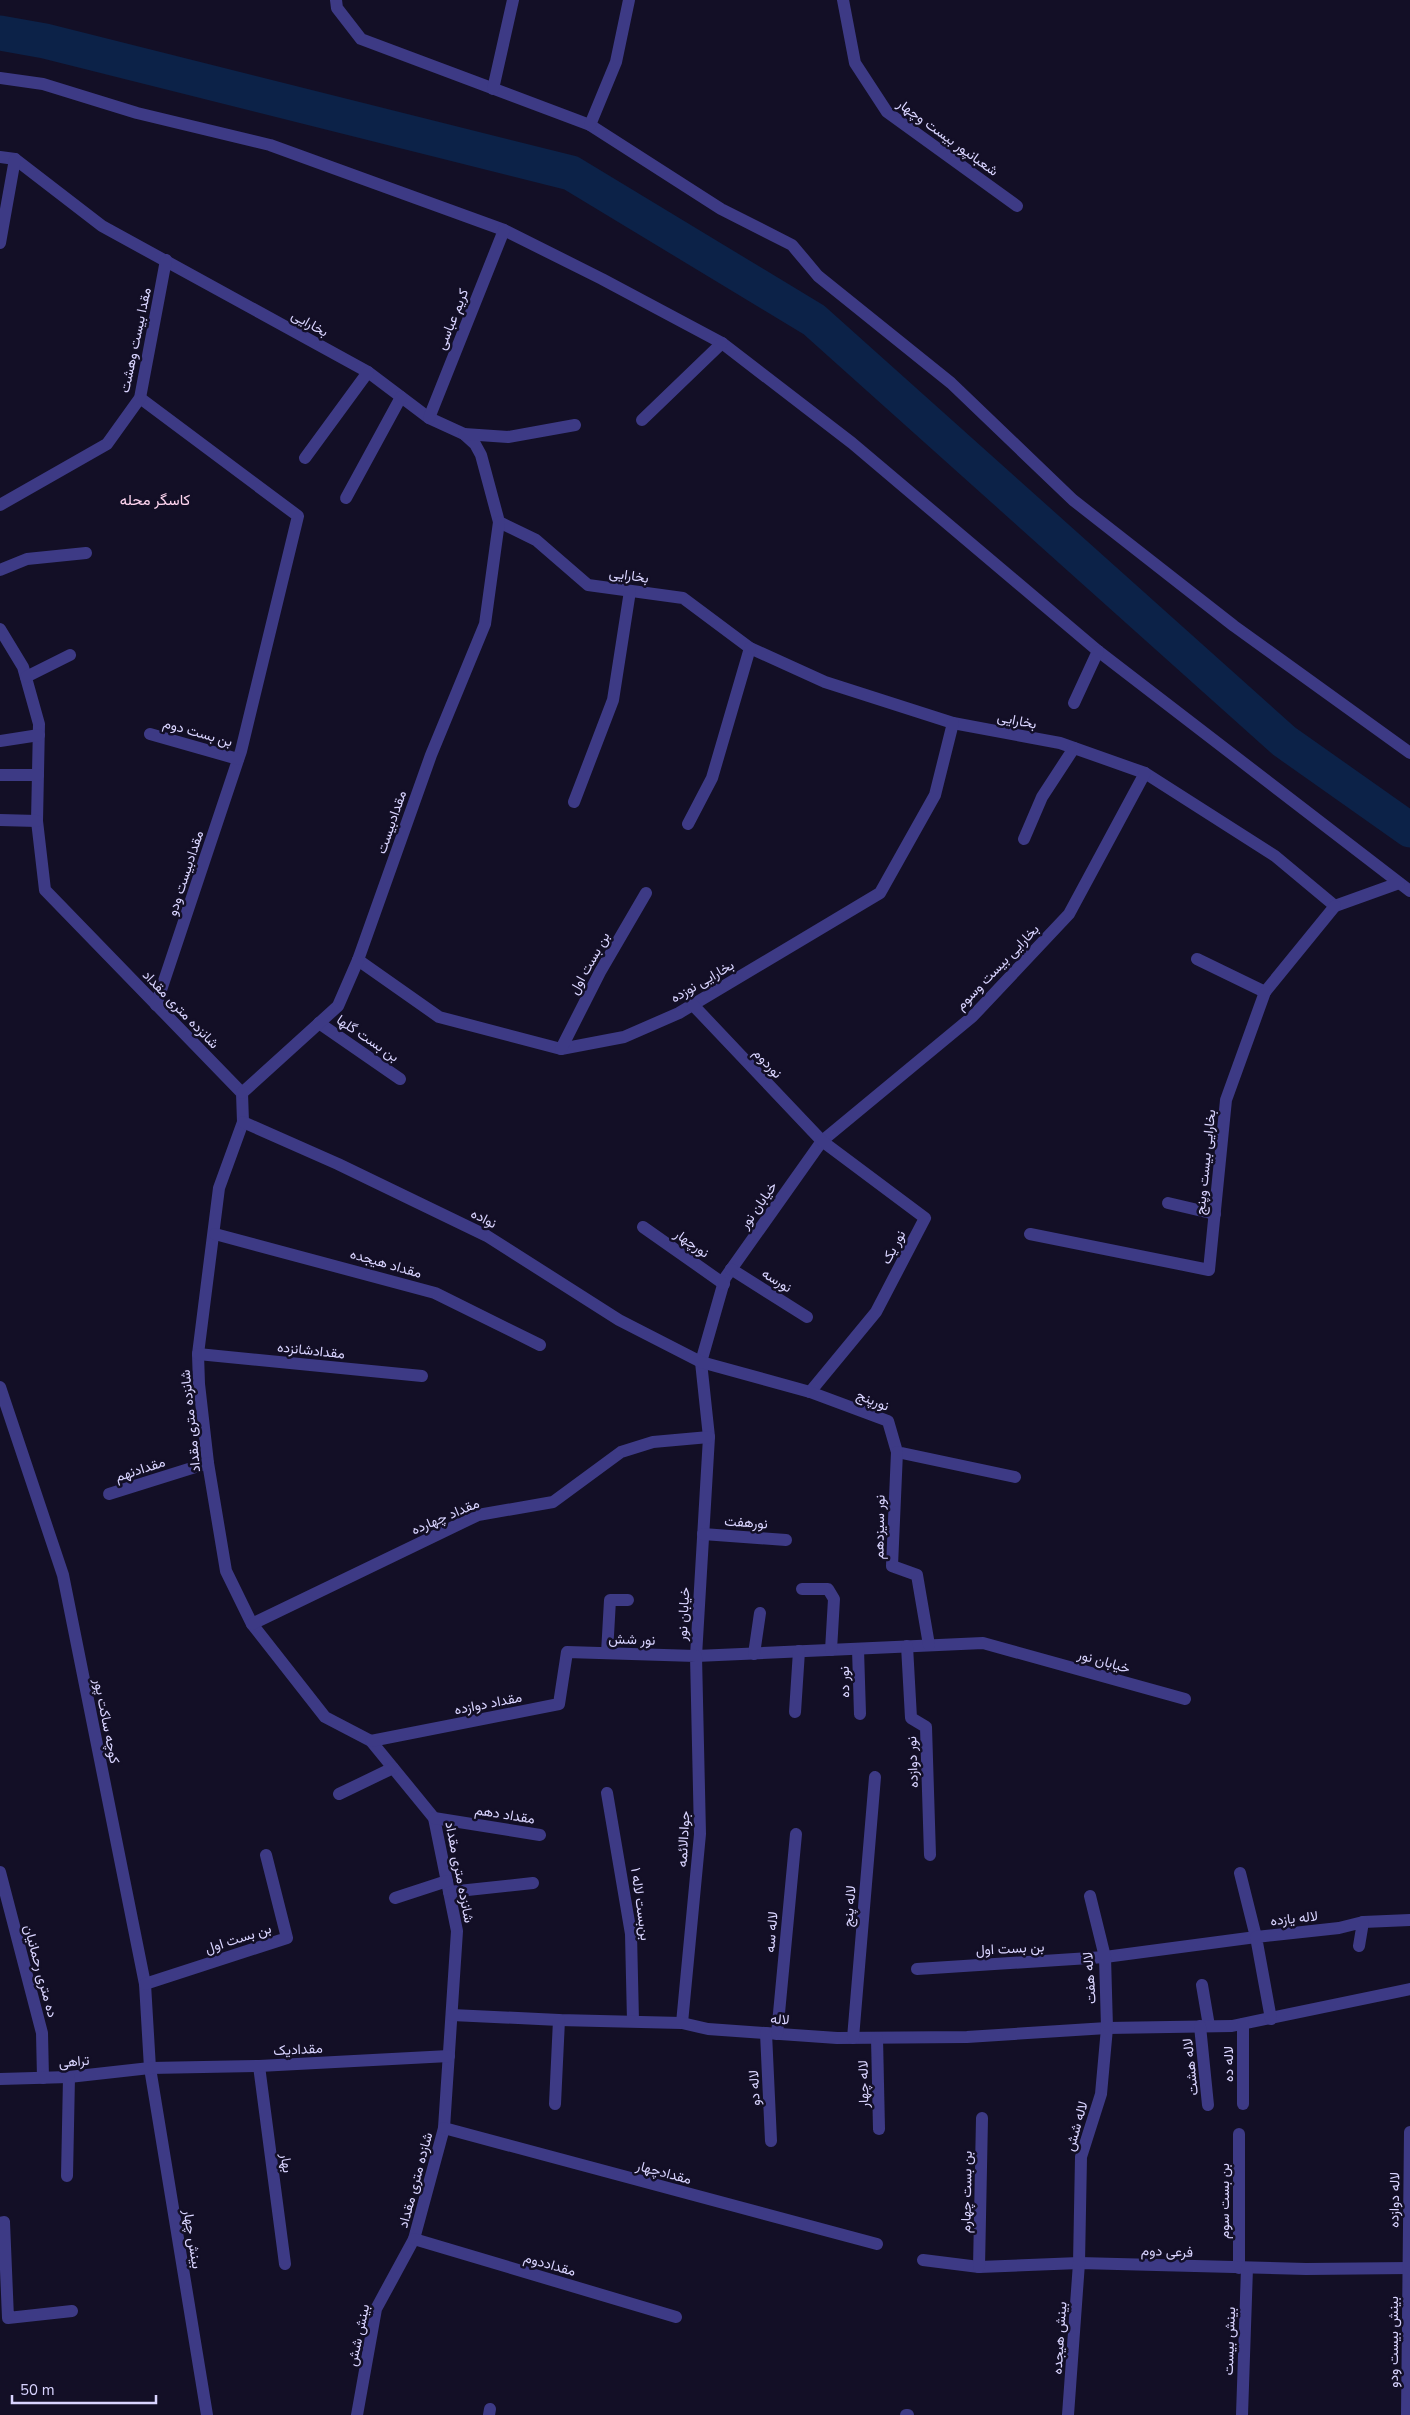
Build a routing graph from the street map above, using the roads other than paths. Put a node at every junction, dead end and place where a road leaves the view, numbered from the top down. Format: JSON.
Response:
{"nodes":[{"id":1,"x":336,"y":0,"type":"edge"},
{"id":2,"x":513,"y":0,"type":"edge"},
{"id":3,"x":630,"y":0,"type":"edge"},
{"id":4,"x":843,"y":0,"type":"edge"},
{"id":5,"x":0,"y":78,"type":"edge"},
{"id":6,"x":493,"y":89,"type":"junction"},
{"id":7,"x":590,"y":125,"type":"junction"},
{"id":8,"x":0,"y":157,"type":"edge"},
{"id":9,"x":15,"y":159,"type":"junction"},
{"id":10,"x":1017,"y":206,"type":"dead end"},
{"id":11,"x":504,"y":230,"type":"junction"},
{"id":12,"x":0,"y":243,"type":"edge"},
{"id":13,"x":166,"y":260,"type":"junction"},
{"id":14,"x":722,"y":343,"type":"junction"},
{"id":15,"x":368,"y":372,"type":"junction"},
{"id":16,"x":401,"y":397,"type":"junction"},
{"id":17,"x":140,"y":398,"type":"junction"},
{"id":18,"x":429,"y":418,"type":"junction"},
{"id":19,"x":642,"y":420,"type":"dead end"},
{"id":20,"x":574,"y":425,"type":"dead end"},
{"id":21,"x":464,"y":434,"type":"junction"},
{"id":22,"x":306,"y":458,"type":"dead end"},
{"id":23,"x":346,"y":498,"type":"dead end"},
{"id":24,"x":0,"y":505,"type":"edge"},
{"id":25,"x":499,"y":522,"type":"junction"},
{"id":26,"x":86,"y":553,"type":"dead end"},
{"id":27,"x":0,"y":570,"type":"edge"},
{"id":28,"x":630,"y":591,"type":"junction"},
{"id":29,"x":0,"y":629,"type":"edge"},
{"id":30,"x":750,"y":648,"type":"junction"},
{"id":31,"x":1098,"y":651,"type":"junction"},
{"id":32,"x":70,"y":655,"type":"dead end"},
{"id":33,"x":26,"y":677,"type":"junction"},
{"id":34,"x":1074,"y":703,"type":"dead end"},
{"id":35,"x":953,"y":723,"type":"junction"},
{"id":36,"x":150,"y":734,"type":"dead end"},
{"id":37,"x":39,"y":735,"type":"junction"},
{"id":38,"x":0,"y":741,"type":"edge"},
{"id":39,"x":1074,"y":748,"type":"junction"},
{"id":40,"x":1410,"y":753,"type":"edge"},
{"id":41,"x":240,"y":755,"type":"junction"},
{"id":42,"x":1145,"y":773,"type":"junction"},
{"id":43,"x":0,"y":775,"type":"edge"},
{"id":44,"x":38,"y":775,"type":"junction"},
{"id":45,"x":574,"y":802,"type":"dead end"},
{"id":46,"x":0,"y":820,"type":"edge"},
{"id":47,"x":37,"y":820,"type":"junction"},
{"id":48,"x":688,"y":824,"type":"dead end"},
{"id":49,"x":1024,"y":840,"type":"dead end"},
{"id":50,"x":1398,"y":883,"type":"junction"},
{"id":51,"x":1410,"y":891,"type":"edge"},
{"id":52,"x":646,"y":893,"type":"dead end"},
{"id":53,"x":1335,"y":906,"type":"junction"},
{"id":54,"x":358,"y":960,"type":"junction"},
{"id":55,"x":1197,"y":960,"type":"dead end"},
{"id":56,"x":1265,"y":992,"type":"junction"},
{"id":57,"x":156,"y":1005,"type":"junction"},
{"id":58,"x":693,"y":1005,"type":"junction"},
{"id":59,"x":319,"y":1023,"type":"junction"},
{"id":60,"x":561,"y":1049,"type":"junction"},
{"id":61,"x":400,"y":1079,"type":"dead end"},
{"id":62,"x":242,"y":1093,"type":"junction"},
{"id":63,"x":243,"y":1122,"type":"junction"},
{"id":64,"x":822,"y":1142,"type":"junction"},
{"id":65,"x":1168,"y":1203,"type":"dead end"},
{"id":66,"x":1214,"y":1214,"type":"junction"},
{"id":67,"x":644,"y":1227,"type":"dead end"},
{"id":68,"x":215,"y":1234,"type":"junction"},
{"id":69,"x":1030,"y":1234,"type":"dead end"},
{"id":70,"x":732,"y":1269,"type":"junction"},
{"id":71,"x":724,"y":1284,"type":"junction"},
{"id":72,"x":807,"y":1317,"type":"dead end"},
{"id":73,"x":540,"y":1345,"type":"dead end"},
{"id":74,"x":198,"y":1354,"type":"junction"},
{"id":75,"x":701,"y":1362,"type":"junction"},
{"id":76,"x":422,"y":1376,"type":"dead end"},
{"id":77,"x":0,"y":1387,"type":"edge"},
{"id":78,"x":810,"y":1392,"type":"junction"},
{"id":79,"x":709,"y":1437,"type":"junction"},
{"id":80,"x":897,"y":1452,"type":"junction"},
{"id":81,"x":208,"y":1463,"type":"junction"},
{"id":82,"x":1015,"y":1478,"type":"dead end"},
{"id":83,"x":109,"y":1494,"type":"dead end"},
{"id":84,"x":703,"y":1534,"type":"junction"},
{"id":85,"x":786,"y":1540,"type":"dead end"},
{"id":86,"x":802,"y":1589,"type":"dead end"},
{"id":87,"x":628,"y":1600,"type":"dead end"},
{"id":88,"x":760,"y":1613,"type":"dead end"},
{"id":89,"x":252,"y":1624,"type":"junction"},
{"id":90,"x":929,"y":1645,"type":"junction"},
{"id":91,"x":907,"y":1646,"type":"junction"},
{"id":92,"x":858,"y":1649,"type":"junction"},
{"id":93,"x":831,"y":1650,"type":"junction"},
{"id":94,"x":799,"y":1651,"type":"junction"},
{"id":95,"x":567,"y":1652,"type":"joint"},
{"id":96,"x":607,"y":1653,"type":"junction"},
{"id":97,"x":754,"y":1654,"type":"junction"},
{"id":98,"x":696,"y":1656,"type":"junction"},
{"id":99,"x":1185,"y":1699,"type":"dead end"},
{"id":100,"x":795,"y":1712,"type":"dead end"},
{"id":101,"x":860,"y":1714,"type":"dead end"},
{"id":102,"x":371,"y":1741,"type":"junction"},
{"id":103,"x":393,"y":1768,"type":"junction"},
{"id":104,"x":875,"y":1777,"type":"dead end"},
{"id":105,"x":607,"y":1793,"type":"dead end"},
{"id":106,"x":340,"y":1794,"type":"dead end"},
{"id":107,"x":434,"y":1818,"type":"junction"},
{"id":108,"x":796,"y":1834,"type":"dead end"},
{"id":109,"x":540,"y":1835,"type":"dead end"},
{"id":110,"x":266,"y":1855,"type":"dead end"},
{"id":111,"x":930,"y":1855,"type":"dead end"},
{"id":112,"x":0,"y":1872,"type":"edge"},
{"id":113,"x":1240,"y":1873,"type":"dead end"},
{"id":114,"x":533,"y":1883,"type":"dead end"},
{"id":115,"x":448,"y":1887,"type":"junction"},
{"id":116,"x":1090,"y":1896,"type":"dead end"},
{"id":117,"x":395,"y":1898,"type":"dead end"},
{"id":118,"x":1410,"y":1920,"type":"edge"},
{"id":119,"x":1363,"y":1922,"type":"junction"},
{"id":120,"x":1256,"y":1937,"type":"junction"},
{"id":121,"x":1359,"y":1946,"type":"dead end"},
{"id":122,"x":1105,"y":1958,"type":"junction"},
{"id":123,"x":917,"y":1969,"type":"dead end"},
{"id":124,"x":145,"y":1984,"type":"junction"},
{"id":125,"x":1202,"y":1985,"type":"dead end"},
{"id":126,"x":1410,"y":1989,"type":"edge"},
{"id":127,"x":452,"y":2015,"type":"junction"},
{"id":128,"x":1271,"y":2019,"type":"junction"},
{"id":129,"x":559,"y":2020,"type":"junction"},
{"id":130,"x":633,"y":2021,"type":"junction"},
{"id":131,"x":682,"y":2022,"type":"junction"},
{"id":132,"x":1243,"y":2024,"type":"junction"},
{"id":133,"x":1205,"y":2026,"type":"junction"},
{"id":134,"x":1108,"y":2028,"type":"junction"},
{"id":135,"x":772,"y":2034,"type":"junction"},
{"id":136,"x":853,"y":2038,"type":"junction"},
{"id":137,"x":877,"y":2038,"type":"junction"},
{"id":138,"x":449,"y":2056,"type":"junction"},
{"id":139,"x":259,"y":2066,"type":"junction"},
{"id":140,"x":150,"y":2068,"type":"junction"},
{"id":141,"x":69,"y":2076,"type":"junction"},
{"id":142,"x":43,"y":2078,"type":"junction"},
{"id":143,"x":0,"y":2079,"type":"edge"},
{"id":144,"x":555,"y":2104,"type":"dead end"},
{"id":145,"x":1208,"y":2104,"type":"dead end"},
{"id":146,"x":1243,"y":2104,"type":"dead end"},
{"id":147,"x":982,"y":2118,"type":"dead end"},
{"id":148,"x":444,"y":2128,"type":"junction"},
{"id":149,"x":879,"y":2130,"type":"dead end"},
{"id":150,"x":1410,"y":2132,"type":"edge"},
{"id":151,"x":1239,"y":2134,"type":"dead end"},
{"id":152,"x":771,"y":2141,"type":"dead end"},
{"id":153,"x":67,"y":2176,"type":"dead end"},
{"id":154,"x":0,"y":2223,"type":"edge"},
{"id":155,"x":414,"y":2239,"type":"junction"},
{"id":156,"x":877,"y":2244,"type":"dead end"},
{"id":157,"x":923,"y":2260,"type":"dead end"},
{"id":158,"x":1079,"y":2263,"type":"junction"},
{"id":159,"x":285,"y":2264,"type":"dead end"},
{"id":160,"x":979,"y":2267,"type":"junction"},
{"id":161,"x":1243,"y":2268,"type":"junction"},
{"id":162,"x":1409,"y":2268,"type":"edge"},
{"id":163,"x":72,"y":2311,"type":"dead end"},
{"id":164,"x":676,"y":2317,"type":"dead end"},
{"id":165,"x":207,"y":2415,"type":"edge"},
{"id":166,"x":357,"y":2415,"type":"edge"},
{"id":167,"x":1068,"y":2415,"type":"edge"},
{"id":168,"x":1242,"y":2415,"type":"edge"},
{"id":169,"x":1407,"y":2415,"type":"edge"}],
"edges":[{"from":1,"to":6,"type":"street"},
{"from":2,"to":6,"type":"street"},
{"from":3,"to":7,"type":"street"},
{"from":4,"to":10,"type":"street","name":"شعبانپور بیست وچهار"},
{"from":5,"to":11,"type":"street"},
{"from":6,"to":7,"type":"street"},
{"from":7,"to":40,"type":"street"},
{"from":8,"to":9,"type":"street"},
{"from":9,"to":12,"type":"street"},
{"from":9,"to":13,"type":"street","name":"بخارایی"},
{"from":11,"to":14,"type":"street"},
{"from":11,"to":18,"type":"street","name":"کریم عباسی"},
{"from":13,"to":15,"type":"street","name":"بخارایی"},
{"from":13,"to":17,"type":"street","name":"مقدا بیست وهشت"},
{"from":14,"to":19,"type":"street"},
{"from":14,"to":31,"type":"street"},
{"from":15,"to":16,"type":"street","name":"بخارایی"},
{"from":15,"to":22,"type":"street"},
{"from":16,"to":18,"type":"street","name":"بخارایی"},
{"from":16,"to":23,"type":"street"},
{"from":17,"to":24,"type":"street","name":"مقدا بیست وهشت"},
{"from":17,"to":41,"type":"street","name":"مقدادبیست ودو"},
{"from":18,"to":21,"type":"street","name":"بخارایی"},
{"from":20,"to":21,"type":"street"},
{"from":21,"to":25,"type":"street","name":"بخارایی"},
{"from":25,"to":28,"type":"street","name":"بخارایی"},
{"from":25,"to":54,"type":"street","name":"مقدادبیست"},
{"from":26,"to":27,"type":"street"},
{"from":28,"to":30,"type":"street","name":"بخارایی"},
{"from":28,"to":45,"type":"street"},
{"from":29,"to":33,"type":"street","name":"شانزده متری مقداد"},
{"from":30,"to":35,"type":"street","name":"بخارایی"},
{"from":30,"to":48,"type":"street"},
{"from":31,"to":34,"type":"street"},
{"from":31,"to":50,"type":"street"},
{"from":32,"to":33,"type":"street"},
{"from":33,"to":37,"type":"street","name":"شانزده متری مقداد"},
{"from":35,"to":39,"type":"street","name":"بخارایی"},
{"from":35,"to":58,"type":"street","name":"بخارایی نوزده"},
{"from":36,"to":41,"type":"street","name":"بن بست دوم"},
{"from":37,"to":38,"type":"street"},
{"from":37,"to":44,"type":"street","name":"شانزده متری مقداد"},
{"from":39,"to":42,"type":"street","name":"بخارایی"},
{"from":39,"to":49,"type":"street"},
{"from":41,"to":57,"type":"street","name":"مقدادبیست ودو"},
{"from":42,"to":53,"type":"street","name":"بخارایی"},
{"from":42,"to":64,"type":"street","name":"بخارایی بیست وسوم"},
{"from":43,"to":44,"type":"street"},
{"from":44,"to":47,"type":"street","name":"شانزده متری مقداد"},
{"from":46,"to":47,"type":"street"},
{"from":47,"to":57,"type":"street","name":"شانزده متری مقداد"},
{"from":50,"to":51,"type":"street"},
{"from":50,"to":53,"type":"street"},
{"from":52,"to":60,"type":"street","name":"بن بست اول"},
{"from":53,"to":56,"type":"street","name":"بخارایی بیست وپنج"},
{"from":54,"to":59,"type":"street","name":"مقدادبیست"},
{"from":54,"to":60,"type":"street","name":"بخارایی نوزده"},
{"from":55,"to":56,"type":"street"},
{"from":56,"to":66,"type":"street","name":"بخارایی بیست وپنج"},
{"from":57,"to":62,"type":"street","name":"شانزده متری مقداد"},
{"from":58,"to":60,"type":"street","name":"بخارایی نوزده"},
{"from":58,"to":64,"type":"street","name":"نوردوم"},
{"from":59,"to":61,"type":"street","name":"بن بست گلها"},
{"from":59,"to":62,"type":"street","name":"مقدادبیست"},
{"from":62,"to":63,"type":"street","name":"شانزده متری مقداد"},
{"from":63,"to":68,"type":"street","name":"شانزده متری مقداد"},
{"from":63,"to":75,"type":"street","name":"نواده"},
{"from":64,"to":70,"type":"street","name":"خیابان نور"},
{"from":64,"to":78,"type":"street","name":"نور یک"},
{"from":65,"to":66,"type":"street"},
{"from":66,"to":69,"type":"street","name":"بخارایی بیست وپنج"},
{"from":67,"to":71,"type":"street","name":"نورچهار"},
{"from":68,"to":73,"type":"street","name":"مقداد هیجده"},
{"from":68,"to":74,"type":"street","name":"شانزده متری مقداد"},
{"from":70,"to":71,"type":"street","name":"خیابان نور"},
{"from":70,"to":72,"type":"street","name":"نورسه"},
{"from":71,"to":75,"type":"street","name":"خیابان نور"},
{"from":74,"to":76,"type":"street","name":"مقدادشانزده"},
{"from":74,"to":81,"type":"street","name":"شانزده متری مقداد"},
{"from":75,"to":78,"type":"street","name":"نورپنج"},
{"from":75,"to":79,"type":"street","name":"خیابان نور"},
{"from":77,"to":124,"type":"street","name":"کوچه ساکت پور"},
{"from":78,"to":80,"type":"street","name":"نورپنج"},
{"from":79,"to":84,"type":"street","name":"خیابان نور"},
{"from":79,"to":89,"type":"street","name":"مقداد چهارده"},
{"from":80,"to":82,"type":"street"},
{"from":80,"to":90,"type":"street","name":"نور سیزدهم"},
{"from":81,"to":83,"type":"street","name":"مقدادنهم"},
{"from":81,"to":89,"type":"street","name":"شانزده متری مقداد"},
{"from":84,"to":85,"type":"street","name":"نورهفت"},
{"from":84,"to":98,"type":"street","name":"خیابان نور"},
{"from":86,"to":93,"type":"street"},
{"from":87,"to":96,"type":"street"},
{"from":88,"to":97,"type":"street"},
{"from":89,"to":102,"type":"street","name":"شانزده متری مقداد"},
{"from":90,"to":91,"type":"street","name":"خیابان نور"},
{"from":90,"to":99,"type":"street","name":"خیابان نور"},
{"from":91,"to":92,"type":"street","name":"خیابان نور"},
{"from":91,"to":111,"type":"street","name":"نور دوازده"},
{"from":92,"to":93,"type":"street","name":"خیابان نور"},
{"from":92,"to":101,"type":"street","name":"نور ده"},
{"from":93,"to":94,"type":"street","name":"خیابان نور"},
{"from":94,"to":97,"type":"street","name":"خیابان نور"},
{"from":94,"to":100,"type":"street"},
{"from":95,"to":96,"type":"street","name":"نور شش"},
{"from":95,"to":102,"type":"street","name":"مقداد دوازده"},
{"from":96,"to":98,"type":"street","name":"نور شش"},
{"from":97,"to":98,"type":"street","name":"خیابان نور"},
{"from":98,"to":131,"type":"street","name":"جوادالائمه"},
{"from":102,"to":103,"type":"street","name":"شانزده متری مقداد"},
{"from":103,"to":106,"type":"street"},
{"from":103,"to":107,"type":"street","name":"شانزده متری مقداد"},
{"from":104,"to":136,"type":"street","name":"لاله پنج"},
{"from":105,"to":130,"type":"street","name":"بن‌بست لاله ۱"},
{"from":107,"to":109,"type":"street","name":"مقداد دهم"},
{"from":107,"to":115,"type":"street","name":"شانزده متری مقداد"},
{"from":108,"to":135,"type":"street","name":"لاله سه"},
{"from":110,"to":124,"type":"street","name":"بن بست اول"},
{"from":112,"to":142,"type":"street","name":"ده متری رحمانیان"},
{"from":113,"to":120,"type":"street"},
{"from":114,"to":115,"type":"street"},
{"from":115,"to":117,"type":"street"},
{"from":115,"to":127,"type":"street","name":"شانزده متری مقداد"},
{"from":116,"to":122,"type":"street","name":"لاله هفت"},
{"from":118,"to":119,"type":"street","name":"لاله یازده"},
{"from":119,"to":120,"type":"street","name":"لاله یازده"},
{"from":119,"to":121,"type":"street"},
{"from":120,"to":122,"type":"street"},
{"from":120,"to":128,"type":"street","name":"لاله یازده"},
{"from":122,"to":123,"type":"street","name":"بن بست اول"},
{"from":122,"to":134,"type":"street","name":"لاله هفت"},
{"from":124,"to":140,"type":"street","name":"کوچه ساکت پور"},
{"from":125,"to":133,"type":"street","name":"لاله هشت"},
{"from":126,"to":128,"type":"street","name":"لاله"},
{"from":127,"to":129,"type":"street","name":"لاله"},
{"from":127,"to":138,"type":"street","name":"شانزده متری مقداد"},
{"from":128,"to":132,"type":"street","name":"لاله"},
{"from":129,"to":130,"type":"street","name":"لاله"},
{"from":129,"to":144,"type":"street"},
{"from":130,"to":131,"type":"street","name":"لاله"},
{"from":131,"to":135,"type":"street","name":"لاله"},
{"from":132,"to":133,"type":"street","name":"لاله"},
{"from":132,"to":146,"type":"street","name":"لاله ده"},
{"from":133,"to":134,"type":"street","name":"لاله"},
{"from":133,"to":145,"type":"street","name":"لاله هشت"},
{"from":134,"to":137,"type":"street","name":"لاله"},
{"from":134,"to":158,"type":"street","name":"لاله شش"},
{"from":135,"to":136,"type":"street","name":"لاله"},
{"from":135,"to":152,"type":"street","name":"لاله دو"},
{"from":136,"to":137,"type":"street","name":"لاله"},
{"from":137,"to":149,"type":"street","name":"لاله چهار"},
{"from":138,"to":139,"type":"street","name":"مقدادیک"},
{"from":138,"to":148,"type":"street","name":"شانزده متری مقداد"},
{"from":139,"to":140,"type":"street","name":"مقدادیک"},
{"from":139,"to":159,"type":"street","name":"بهار"},
{"from":140,"to":141,"type":"street","name":"تراهی"},
{"from":140,"to":165,"type":"street","name":"بینش چهار"},
{"from":141,"to":142,"type":"street","name":"تراهی"},
{"from":141,"to":153,"type":"street"},
{"from":142,"to":143,"type":"street","name":"تراهی"},
{"from":147,"to":160,"type":"street","name":"بن بست چهارم"},
{"from":148,"to":155,"type":"street","name":"شازده متری مقداد"},
{"from":148,"to":156,"type":"street","name":"مقدادچهار"},
{"from":150,"to":162,"type":"street","name":"لاله دوازده"},
{"from":151,"to":161,"type":"street","name":"بن بست سوم"},
{"from":154,"to":163,"type":"street"},
{"from":155,"to":164,"type":"street","name":"مقداددوم"},
{"from":155,"to":166,"type":"street","name":"بینش شش"},
{"from":157,"to":160,"type":"street","name":"فرعی دوم"},
{"from":158,"to":160,"type":"street","name":"فرعی دوم"},
{"from":158,"to":161,"type":"street","name":"فرعی دوم"},
{"from":158,"to":167,"type":"street","name":"بینش هیجده"},
{"from":161,"to":162,"type":"street","name":"فرعی دوم"},
{"from":161,"to":168,"type":"street","name":"بینش بیست"},
{"from":162,"to":169,"type":"street","name":"بینش بیست ودو"}]}
